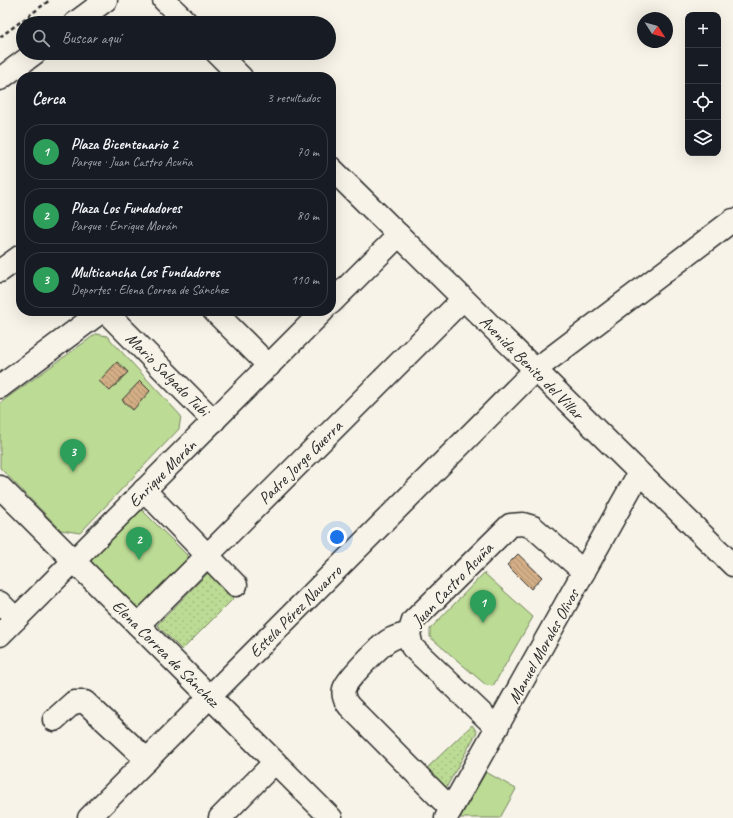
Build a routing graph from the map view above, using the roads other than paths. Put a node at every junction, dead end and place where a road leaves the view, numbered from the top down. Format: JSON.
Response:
{"nodes":[{"id":1,"x":106,"y":0,"type":"edge"},
{"id":2,"x":164,"y":0,"type":"edge"},
{"id":3,"x":85,"y":16,"type":"edge"},
{"id":4,"x":180,"y":16,"type":"edge"},
{"id":5,"x":26,"y":60,"type":"edge"},
{"id":6,"x":224,"y":60,"type":"edge"},
{"id":7,"x":236,"y":72,"type":"edge"},
{"id":8,"x":0,"y":79,"type":"edge"},
{"id":9,"x":336,"y":173,"type":"edge"},
{"id":10,"x":733,"y":220,"type":"edge"},
{"id":11,"x":399,"y":235,"type":"junction"},
{"id":12,"x":16,"y":260,"type":"edge"},
{"id":13,"x":0,"y":271,"type":"edge"},
{"id":14,"x":336,"y":298,"type":"edge"},
{"id":15,"x":463,"y":299,"type":"junction"},
{"id":16,"x":95,"y":316,"type":"edge"},
{"id":17,"x":110,"y":316,"type":"edge"},
{"id":18,"x":219,"y":316,"type":"edge"},
{"id":19,"x":318,"y":316,"type":"edge"},
{"id":20,"x":269,"y":366,"type":"junction"},
{"id":21,"x":535,"y":370,"type":"junction"},
{"id":22,"x":0,"y":387,"type":"edge"},
{"id":23,"x":214,"y":421,"type":"junction"},
{"id":24,"x":639,"y":473,"type":"junction"},
{"id":25,"x":0,"y":487,"type":"edge"},
{"id":26,"x":144,"y":490,"type":"junction"},
{"id":27,"x":207,"y":555,"type":"junction"},
{"id":28,"x":74,"y":561,"type":"junction"},
{"id":29,"x":733,"y":565,"type":"edge"},
{"id":30,"x":584,"y":572,"type":"junction"},
{"id":31,"x":236,"y":584,"type":"dead end"},
{"id":32,"x":0,"y":603,"type":"edge"},
{"id":33,"x":16,"y":619,"type":"junction"},
{"id":34,"x":138,"y":625,"type":"junction"},
{"id":35,"x":408,"y":634,"type":"junction"},
{"id":36,"x":0,"y":635,"type":"edge"},
{"id":37,"x":210,"y":696,"type":"junction"},
{"id":38,"x":54,"y":720,"type":"dead end"},
{"id":39,"x":497,"y":728,"type":"junction"},
{"id":40,"x":147,"y":760,"type":"junction"},
{"id":41,"x":275,"y":762,"type":"junction"},
{"id":42,"x":449,"y":814,"type":"edge"},
{"id":43,"x":89,"y":818,"type":"edge"},
{"id":44,"x":220,"y":818,"type":"edge"},
{"id":45,"x":331,"y":818,"type":"edge"}],
"edges":[{"from":1,"to":3,"type":"street"},
{"from":2,"to":4,"type":"street"},
{"from":5,"to":8,"type":"street"},
{"from":6,"to":7,"type":"street"},
{"from":9,"to":11,"type":"street","name":"Avenida Benito del Villar"},
{"from":10,"to":21,"type":"street","name":"Estela Pérez Navarro"},
{"from":11,"to":14,"type":"street"},
{"from":11,"to":15,"type":"street","name":"Avenida Benito del Villar"},
{"from":12,"to":13,"type":"street"},
{"from":15,"to":21,"type":"street","name":"Avenida Benito del Villar"},
{"from":15,"to":27,"type":"street","name":"Padre Jorge Guerra"},
{"from":16,"to":22,"type":"street"},
{"from":17,"to":23,"type":"street","name":"Mario Salgado Tubi"},
{"from":18,"to":20,"type":"street"},
{"from":19,"to":20,"type":"street","name":"Enrique Morán"},
{"from":20,"to":23,"type":"street","name":"Enrique Morán"},
{"from":21,"to":24,"type":"street","name":"Avenida Benito del Villar"},
{"from":21,"to":37,"type":"street","name":"Estela Pérez Navarro"},
{"from":23,"to":26,"type":"street","name":"Enrique Morán"},
{"from":24,"to":29,"type":"street","name":"Avenida Benito del Villar"},
{"from":24,"to":30,"type":"street","name":"Manuel Morales Olivos"},
{"from":25,"to":28,"type":"street","name":"Elena Correa de Sánchez"},
{"from":26,"to":27,"type":"street"},
{"from":26,"to":28,"type":"street","name":"Enrique Morán"},
{"from":27,"to":31,"type":"street"},
{"from":27,"to":34,"type":"street","name":"Padre Jorge Guerra"},
{"from":28,"to":33,"type":"street","name":"Enrique Morán"},
{"from":28,"to":34,"type":"street","name":"Elena Correa de Sánchez"},
{"from":30,"to":35,"type":"street","name":"Juan Castro Acuña"},
{"from":30,"to":39,"type":"street","name":"Manuel Morales Olivos"},
{"from":32,"to":33,"type":"street"},
{"from":33,"to":36,"type":"street","name":"Enrique Morán"},
{"from":34,"to":37,"type":"street","name":"Elena Correa de Sánchez"},
{"from":35,"to":39,"type":"street","name":"Juan Castro Acuña"},
{"from":35,"to":42,"type":"street"},
{"from":37,"to":40,"type":"street","name":"Estela Pérez Navarro"},
{"from":37,"to":41,"type":"street","name":"Elena Correa de Sánchez"},
{"from":38,"to":40,"type":"street"},
{"from":39,"to":42,"type":"street","name":"Manuel Morales Olivos"},
{"from":40,"to":43,"type":"street","name":"Estela Pérez Navarro"},
{"from":41,"to":44,"type":"street"},
{"from":41,"to":45,"type":"street","name":"Elena Correa de Sánchez"}]}
